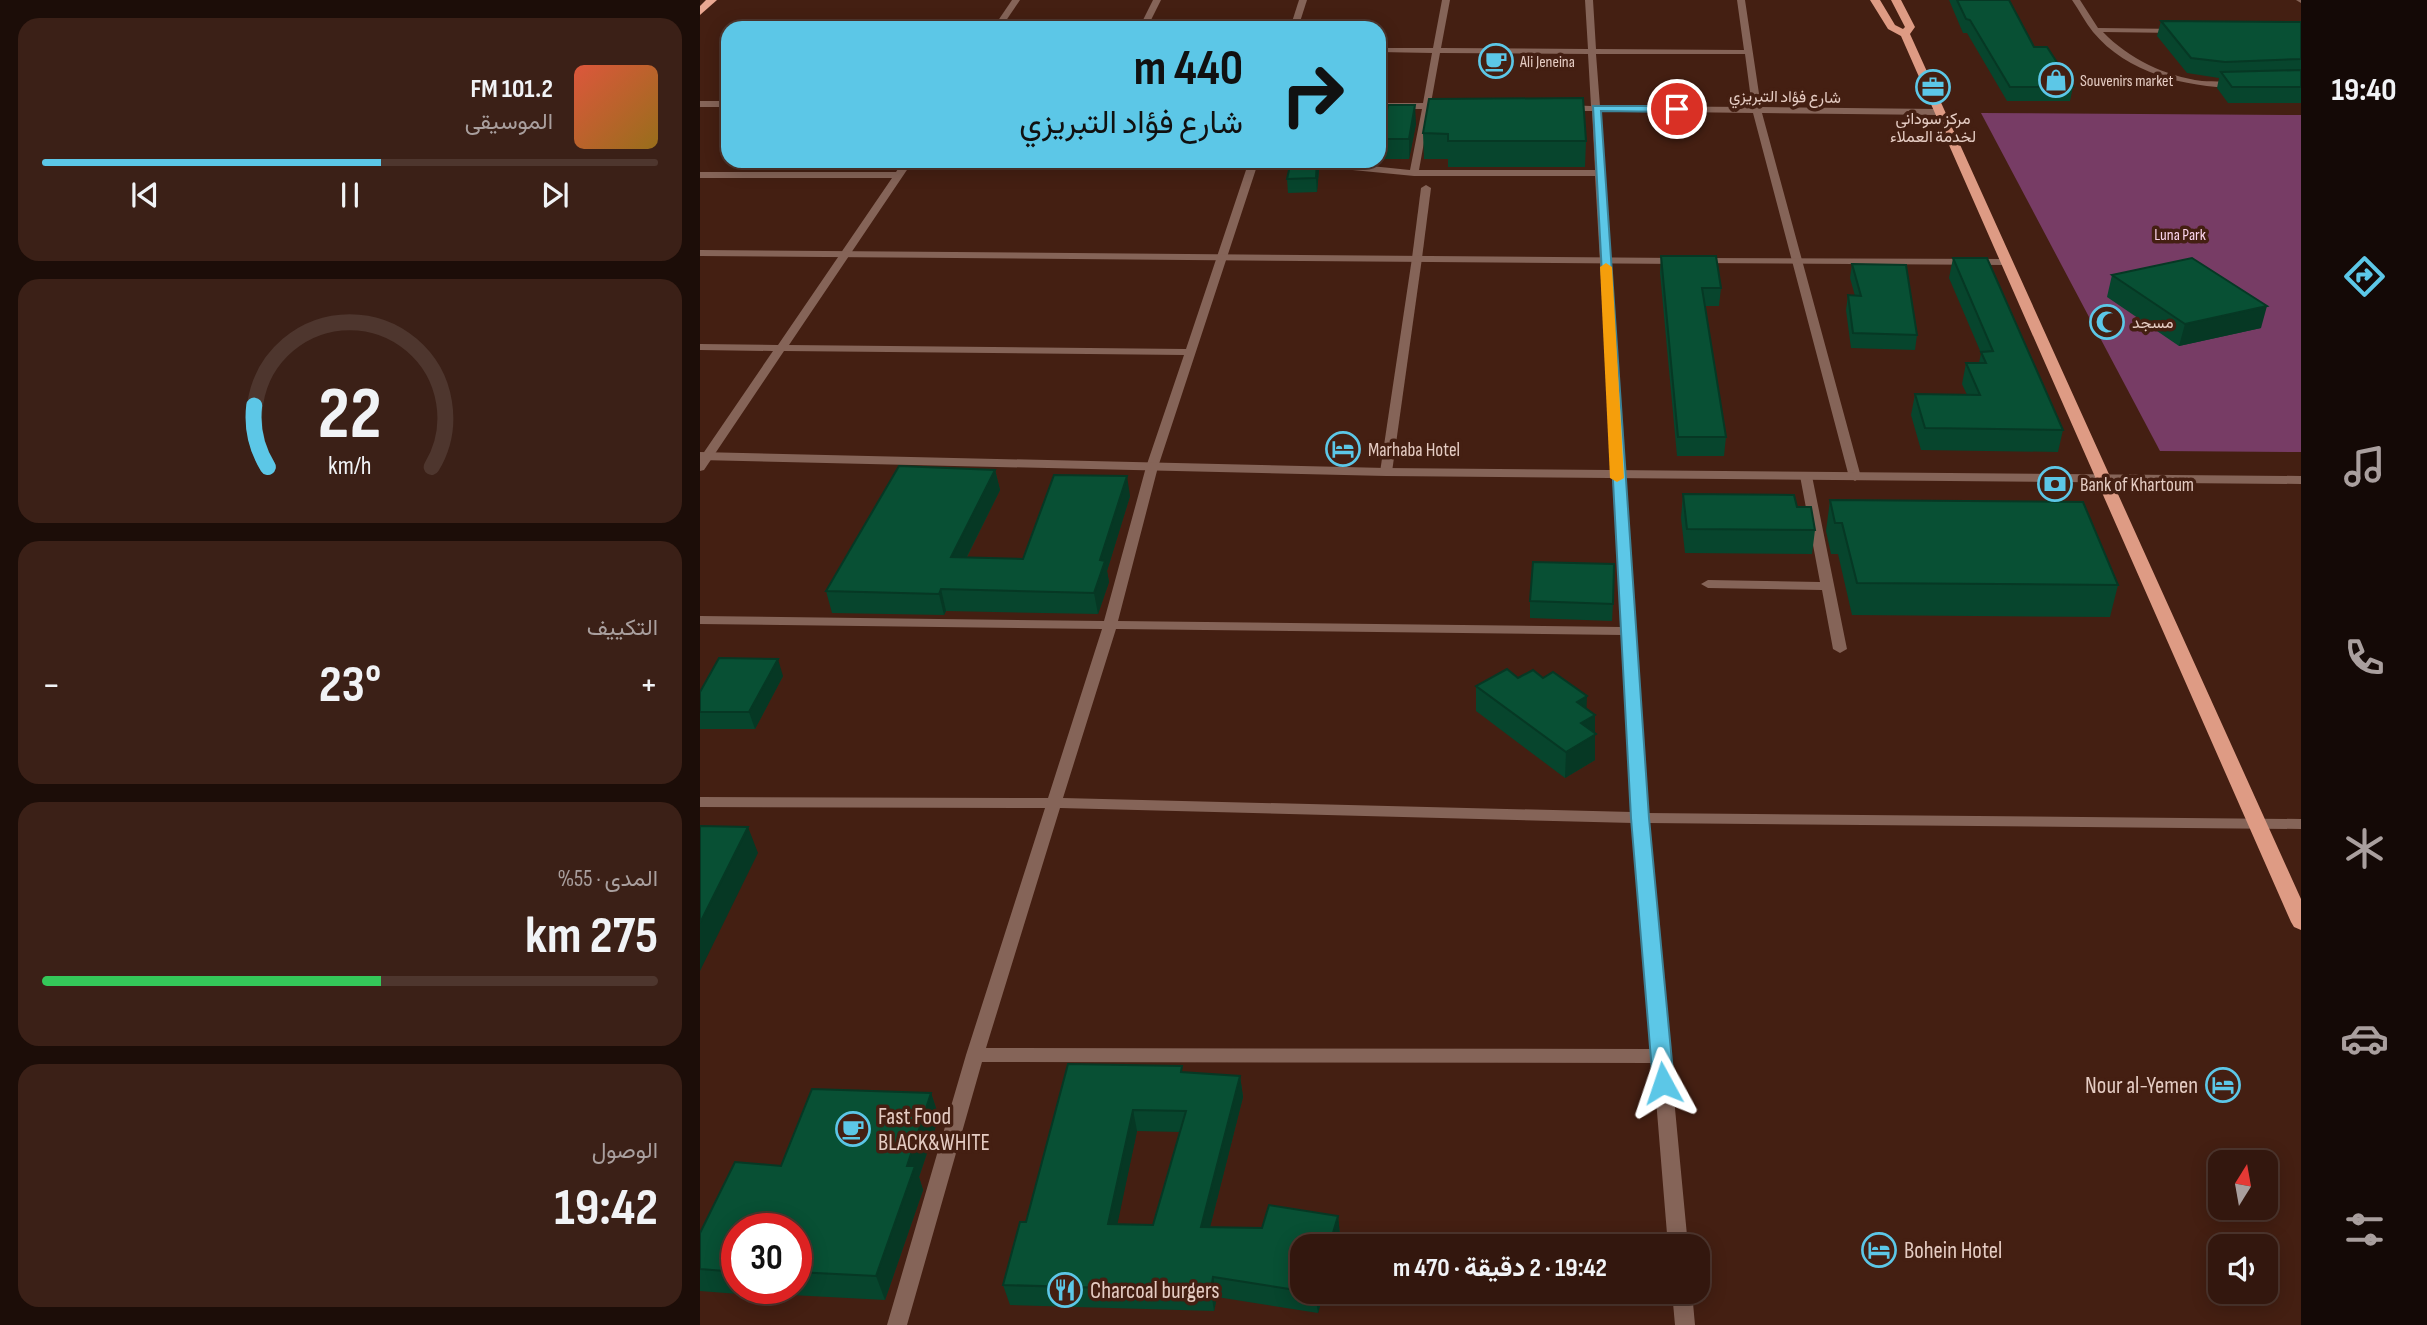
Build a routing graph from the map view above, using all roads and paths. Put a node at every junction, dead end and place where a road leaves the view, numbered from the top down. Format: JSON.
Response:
{"nodes":[{"id":1,"x":712,"y":0,"type":"edge"},
{"id":2,"x":1016,"y":0,"type":"edge"},
{"id":3,"x":1157,"y":0,"type":"edge"},
{"id":4,"x":1303,"y":0,"type":"edge"},
{"id":5,"x":1447,"y":0,"type":"edge"},
{"id":6,"x":1589,"y":0,"type":"edge"},
{"id":7,"x":1741,"y":0,"type":"edge"},
{"id":8,"x":1875,"y":0,"type":"edge"},
{"id":9,"x":1896,"y":0,"type":"edge"},
{"id":10,"x":2076,"y":0,"type":"edge"},
{"id":11,"x":700,"y":12,"type":"edge"},
{"id":12,"x":1002,"y":21,"type":"edge"},
{"id":13,"x":1146,"y":21,"type":"edge"},
{"id":14,"x":1296,"y":21,"type":"edge"},
{"id":15,"x":2096,"y":30,"type":"junction"},
{"id":16,"x":2192,"y":31,"type":"edge"},
{"id":17,"x":1905,"y":34,"type":"junction"},
{"id":18,"x":1386,"y":50,"type":"edge"},
{"id":19,"x":1436,"y":50,"type":"junction"},
{"id":20,"x":1591,"y":51,"type":"junction"},
{"id":21,"x":1746,"y":52,"type":"junction"},
{"id":22,"x":2247,"y":84,"type":"edge"},
{"id":23,"x":700,"y":104,"type":"edge"},
{"id":24,"x":721,"y":104,"type":"edge"},
{"id":25,"x":1386,"y":106,"type":"edge"},
{"id":26,"x":1428,"y":106,"type":"junction"},
{"id":27,"x":1454,"y":106,"type":"edge"},
{"id":28,"x":1558,"y":108,"type":"edge"},
{"id":29,"x":1596,"y":108,"type":"junction"},
{"id":30,"x":1757,"y":110,"type":"junction"},
{"id":31,"x":1938,"y":112,"type":"junction"},
{"id":32,"x":902,"y":168,"type":"edge"},
{"id":33,"x":1252,"y":168,"type":"edge"},
{"id":34,"x":1363,"y":168,"type":"edge"},
{"id":35,"x":1414,"y":173,"type":"junction"},
{"id":36,"x":1601,"y":173,"type":"junction"},
{"id":37,"x":700,"y":175,"type":"edge"},
{"id":38,"x":897,"y":175,"type":"junction"},
{"id":39,"x":1426,"y":188,"type":"dead end"},
{"id":40,"x":700,"y":253,"type":"edge"},
{"id":41,"x":846,"y":254,"type":"junction"},
{"id":42,"x":1222,"y":256,"type":"junction"},
{"id":43,"x":1417,"y":258,"type":"junction"},
{"id":44,"x":1606,"y":260,"type":"junction"},
{"id":45,"x":1796,"y":261,"type":"junction"},
{"id":46,"x":2005,"y":262,"type":"junction"},
{"id":47,"x":700,"y":347,"type":"edge"},
{"id":48,"x":783,"y":348,"type":"junction"},
{"id":49,"x":1190,"y":352,"type":"junction"},
{"id":50,"x":702,"y":460,"type":"edge"},
{"id":51,"x":1152,"y":467,"type":"junction"},
{"id":52,"x":1386,"y":472,"type":"junction"},
{"id":53,"x":1617,"y":475,"type":"junction"},
{"id":54,"x":1806,"y":476,"type":"junction"},
{"id":55,"x":1855,"y":477,"type":"junction"},
{"id":56,"x":2101,"y":478,"type":"junction"},
{"id":57,"x":2301,"y":480,"type":"edge"},
{"id":58,"x":1708,"y":584,"type":"dead end"},
{"id":59,"x":1828,"y":586,"type":"junction"},
{"id":60,"x":700,"y":620,"type":"edge"},
{"id":61,"x":1110,"y":625,"type":"junction"},
{"id":62,"x":1628,"y":631,"type":"junction"},
{"id":63,"x":1840,"y":649,"type":"dead end"},
{"id":64,"x":700,"y":802,"type":"edge"},
{"id":65,"x":1056,"y":803,"type":"junction"},
{"id":66,"x":1640,"y":818,"type":"junction"},
{"id":67,"x":2255,"y":823,"type":"junction"},
{"id":68,"x":2301,"y":824,"type":"edge"},
{"id":69,"x":2301,"y":922,"type":"edge"},
{"id":70,"x":975,"y":1055,"type":"junction"},
{"id":71,"x":1661,"y":1056,"type":"junction"},
{"id":72,"x":1677,"y":1234,"type":"edge"},
{"id":73,"x":1683,"y":1304,"type":"edge"},
{"id":74,"x":897,"y":1325,"type":"edge"},
{"id":75,"x":1685,"y":1325,"type":"edge"}],
"edges":[{"from":1,"to":11,"type":"highway"},
{"from":2,"to":12,"type":"street"},
{"from":3,"to":13,"type":"street"},
{"from":4,"to":14,"type":"street"},
{"from":5,"to":19,"type":"street"},
{"from":6,"to":20,"type":"street"},
{"from":7,"to":21,"type":"street"},
{"from":8,"to":17,"type":"main road"},
{"from":9,"to":17,"type":"main road"},
{"from":10,"to":15,"type":"street"},
{"from":15,"to":16,"type":"street"},
{"from":15,"to":22,"type":"street"},
{"from":17,"to":31,"type":"main road"},
{"from":18,"to":19,"type":"street"},
{"from":19,"to":20,"type":"street"},
{"from":19,"to":26,"type":"street"},
{"from":20,"to":21,"type":"street"},
{"from":20,"to":29,"type":"street"},
{"from":21,"to":30,"type":"street"},
{"from":23,"to":24,"type":"street"},
{"from":25,"to":26,"type":"street"},
{"from":26,"to":27,"type":"street"},
{"from":26,"to":35,"type":"street"},
{"from":28,"to":29,"type":"street","name":"شارع فؤاد التبريزي"},
{"from":29,"to":30,"type":"street","name":"شارع فؤاد التبريزي"},
{"from":29,"to":36,"type":"street"},
{"from":30,"to":31,"type":"street","name":"شارع فؤاد التبريزي"},
{"from":30,"to":45,"type":"street"},
{"from":31,"to":46,"type":"main road"},
{"from":32,"to":38,"type":"street"},
{"from":33,"to":42,"type":"street"},
{"from":34,"to":35,"type":"street"},
{"from":35,"to":36,"type":"street"},
{"from":36,"to":44,"type":"street"},
{"from":37,"to":38,"type":"street"},
{"from":38,"to":41,"type":"street"},
{"from":39,"to":43,"type":"street"},
{"from":40,"to":41,"type":"street"},
{"from":41,"to":42,"type":"street"},
{"from":41,"to":48,"type":"street"},
{"from":42,"to":43,"type":"street"},
{"from":42,"to":49,"type":"street"},
{"from":43,"to":44,"type":"street"},
{"from":43,"to":52,"type":"street"},
{"from":44,"to":45,"type":"street"},
{"from":44,"to":53,"type":"street"},
{"from":45,"to":46,"type":"street"},
{"from":45,"to":55,"type":"street"},
{"from":46,"to":56,"type":"main road"},
{"from":47,"to":48,"type":"street"},
{"from":48,"to":49,"type":"street"},
{"from":48,"to":50,"type":"street"},
{"from":49,"to":51,"type":"street"},
{"from":50,"to":51,"type":"street"},
{"from":51,"to":52,"type":"street"},
{"from":51,"to":61,"type":"street"},
{"from":52,"to":53,"type":"street"},
{"from":53,"to":54,"type":"street"},
{"from":53,"to":62,"type":"street"},
{"from":54,"to":55,"type":"street"},
{"from":54,"to":59,"type":"street"},
{"from":55,"to":56,"type":"street"},
{"from":56,"to":57,"type":"street"},
{"from":56,"to":67,"type":"main road"},
{"from":58,"to":59,"type":"street"},
{"from":59,"to":63,"type":"street"},
{"from":60,"to":61,"type":"street"},
{"from":61,"to":62,"type":"street"},
{"from":61,"to":65,"type":"street"},
{"from":62,"to":66,"type":"street"},
{"from":64,"to":65,"type":"street"},
{"from":65,"to":66,"type":"street"},
{"from":65,"to":70,"type":"street"},
{"from":66,"to":67,"type":"street"},
{"from":66,"to":71,"type":"street"},
{"from":67,"to":68,"type":"street"},
{"from":67,"to":69,"type":"main road"},
{"from":70,"to":71,"type":"street"},
{"from":70,"to":74,"type":"street"},
{"from":71,"to":72,"type":"street"},
{"from":73,"to":75,"type":"street"}]}
